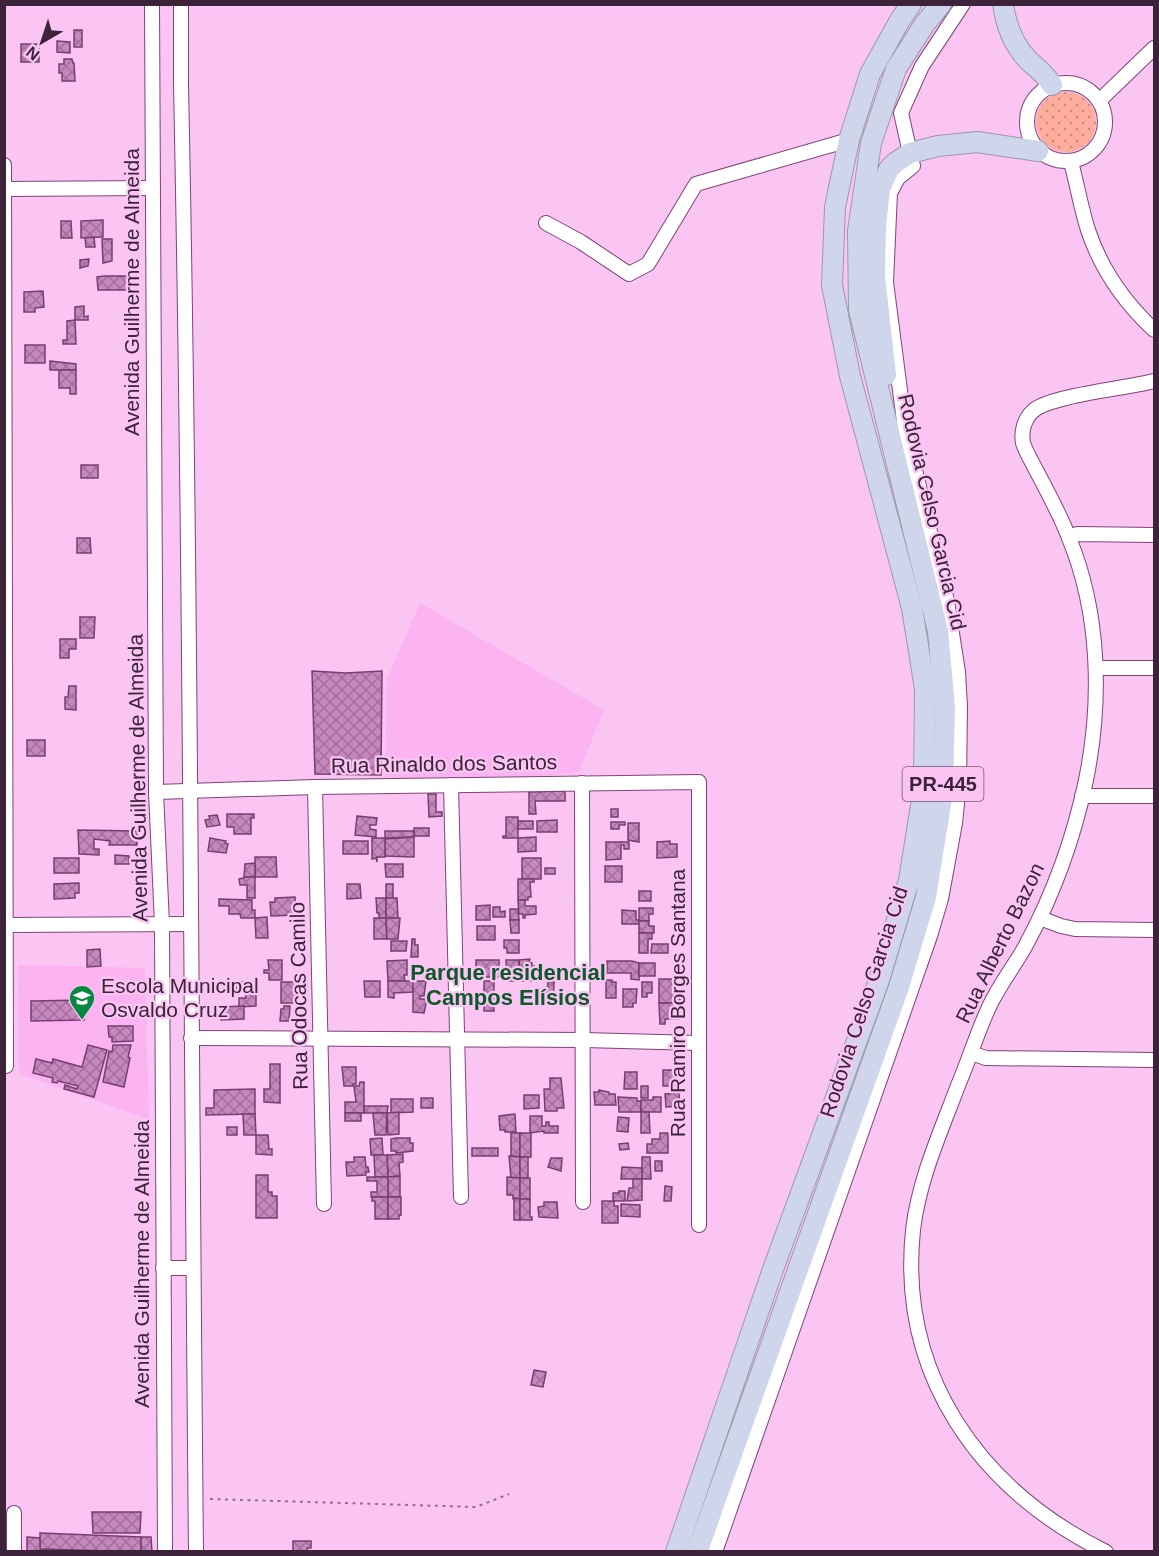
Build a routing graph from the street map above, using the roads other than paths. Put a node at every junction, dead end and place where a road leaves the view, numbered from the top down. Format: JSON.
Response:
{"nodes":[{"id":1,"x":152,"y":4,"type":"edge"},
{"id":2,"x":182,"y":4,"type":"edge"},
{"id":3,"x":911,"y":4,"type":"edge"},
{"id":4,"x":941,"y":4,"type":"edge"},
{"id":5,"x":963,"y":4,"type":"edge"},
{"id":6,"x":1004,"y":5,"type":"edge"},
{"id":7,"x":1155,"y":48,"type":"edge"},
{"id":8,"x":1052,"y":85,"type":"junction"},
{"id":9,"x":1099,"y":101,"type":"junction"},
{"id":10,"x":849,"y":140,"type":"junction"},
{"id":11,"x":1038,"y":151,"type":"junction"},
{"id":12,"x":910,"y":153,"type":"junction"},
{"id":13,"x":1071,"y":162,"type":"junction"},
{"id":14,"x":4,"y":165,"type":"edge"},
{"id":15,"x":152,"y":188,"type":"junction"},
{"id":16,"x":5,"y":189,"type":"edge"},
{"id":17,"x":546,"y":223,"type":"dead end"},
{"id":18,"x":1155,"y":330,"type":"edge"},
{"id":19,"x":1155,"y":381,"type":"edge"},
{"id":20,"x":895,"y":458,"type":"junction"},
{"id":21,"x":1155,"y":535,"type":"edge"},
{"id":22,"x":1069,"y":537,"type":"junction"},
{"id":23,"x":1096,"y":668,"type":"junction"},
{"id":24,"x":1155,"y":668,"type":"edge"},
{"id":25,"x":699,"y":782,"type":"joint"},
{"id":26,"x":582,"y":783,"type":"junction"},
{"id":27,"x":451,"y":785,"type":"junction"},
{"id":28,"x":315,"y":787,"type":"junction"},
{"id":29,"x":190,"y":791,"type":"junction"},
{"id":30,"x":156,"y":792,"type":"junction"},
{"id":31,"x":1082,"y":796,"type":"junction"},
{"id":32,"x":1155,"y":796,"type":"edge"},
{"id":33,"x":1040,"y":918,"type":"junction"},
{"id":34,"x":162,"y":924,"type":"junction"},
{"id":35,"x":190,"y":924,"type":"junction"},
{"id":36,"x":5,"y":925,"type":"edge"},
{"id":37,"x":1155,"y":930,"type":"edge"},
{"id":38,"x":191,"y":1038,"type":"junction"},
{"id":39,"x":321,"y":1039,"type":"junction"},
{"id":40,"x":458,"y":1039,"type":"junction"},
{"id":41,"x":583,"y":1040,"type":"junction"},
{"id":42,"x":699,"y":1043,"type":"junction"},
{"id":43,"x":971,"y":1053,"type":"junction"},
{"id":44,"x":1155,"y":1060,"type":"edge"},
{"id":45,"x":6,"y":1066,"type":"dead end"},
{"id":46,"x":461,"y":1197,"type":"dead end"},
{"id":47,"x":583,"y":1202,"type":"dead end"},
{"id":48,"x":324,"y":1204,"type":"dead end"},
{"id":49,"x":699,"y":1225,"type":"dead end"},
{"id":50,"x":163,"y":1268,"type":"junction"},
{"id":51,"x":193,"y":1268,"type":"junction"},
{"id":52,"x":14,"y":1513,"type":"dead end"},
{"id":53,"x":14,"y":1551,"type":"edge"},
{"id":54,"x":165,"y":1551,"type":"edge"},
{"id":55,"x":196,"y":1551,"type":"edge"},
{"id":56,"x":676,"y":1551,"type":"edge"},
{"id":57,"x":697,"y":1551,"type":"edge"},
{"id":58,"x":715,"y":1551,"type":"edge"},
{"id":59,"x":1106,"y":1551,"type":"edge"}],
"edges":[{"from":1,"to":15,"type":"street","name":"Avenida Guilherme de Almeida"},
{"from":2,"to":29,"type":"street"},
{"from":3,"to":10,"type":"highway","name":"Rodovia Celso Garcia Cid","number":"PR-445"},
{"from":4,"to":20,"type":"highway","name":"Rodovia Celso Garcia Cid","number":"PR-445"},
{"from":5,"to":12,"type":"street"},
{"from":6,"to":8,"type":"highway"},
{"from":7,"to":9,"type":"street"},
{"from":8,"to":9,"type":"street"},
{"from":8,"to":11,"type":"street"},
{"from":9,"to":13,"type":"street"},
{"from":10,"to":17,"type":"street"},
{"from":10,"to":56,"type":"highway","name":"Rodovia Celso Garcia Cid","number":"PR-445"},
{"from":11,"to":12,"type":"highway"},
{"from":11,"to":13,"type":"street"},
{"from":12,"to":20,"type":"highway"},
{"from":12,"to":58,"type":"street"},
{"from":13,"to":18,"type":"street"},
{"from":14,"to":16,"type":"street"},
{"from":15,"to":16,"type":"street"},
{"from":15,"to":30,"type":"street","name":"Avenida Guilherme de Almeida"},
{"from":16,"to":36,"type":"street"},
{"from":19,"to":22,"type":"street","name":"Rua Alberto Bazon"},
{"from":20,"to":57,"type":"highway","name":"Rodovia Celso Garcia Cid","number":"PR-445"},
{"from":21,"to":22,"type":"street"},
{"from":22,"to":23,"type":"street","name":"Rua Alberto Bazon"},
{"from":23,"to":24,"type":"street"},
{"from":23,"to":31,"type":"street","name":"Rua Alberto Bazon"},
{"from":25,"to":26,"type":"street","name":"Rua Rinaldo dos Santos"},
{"from":25,"to":42,"type":"street","name":"Rua Ramiro Borges Santana"},
{"from":26,"to":27,"type":"street","name":"Rua Rinaldo dos Santos"},
{"from":26,"to":41,"type":"street"},
{"from":27,"to":28,"type":"street","name":"Rua Rinaldo dos Santos"},
{"from":27,"to":40,"type":"street"},
{"from":28,"to":29,"type":"street","name":"Rua Rinaldo dos Santos"},
{"from":28,"to":39,"type":"street","name":"Rua Odocas Camilo"},
{"from":29,"to":30,"type":"street","name":"Rua Rinaldo dos Santos"},
{"from":29,"to":35,"type":"street"},
{"from":30,"to":34,"type":"street","name":"Avenida Guilherme de Almeida"},
{"from":31,"to":32,"type":"street"},
{"from":31,"to":33,"type":"street","name":"Rua Alberto Bazon"},
{"from":33,"to":37,"type":"street"},
{"from":33,"to":43,"type":"street","name":"Rua Alberto Bazon"},
{"from":34,"to":35,"type":"street"},
{"from":34,"to":36,"type":"street"},
{"from":34,"to":50,"type":"street","name":"Avenida Guilherme de Almeida"},
{"from":35,"to":38,"type":"street"},
{"from":36,"to":45,"type":"street"},
{"from":38,"to":39,"type":"street"},
{"from":38,"to":51,"type":"street"},
{"from":39,"to":40,"type":"street"},
{"from":39,"to":48,"type":"street","name":"Rua Odocas Camilo"},
{"from":40,"to":41,"type":"street"},
{"from":40,"to":46,"type":"street"},
{"from":41,"to":42,"type":"street"},
{"from":41,"to":47,"type":"street"},
{"from":42,"to":49,"type":"street","name":"Rua Ramiro Borges Santana"},
{"from":43,"to":44,"type":"street"},
{"from":43,"to":59,"type":"street","name":"Rua Alberto Bazon"},
{"from":50,"to":51,"type":"street"},
{"from":50,"to":54,"type":"street","name":"Avenida Guilherme de Almeida"},
{"from":51,"to":55,"type":"street"},
{"from":52,"to":53,"type":"street"}]}
